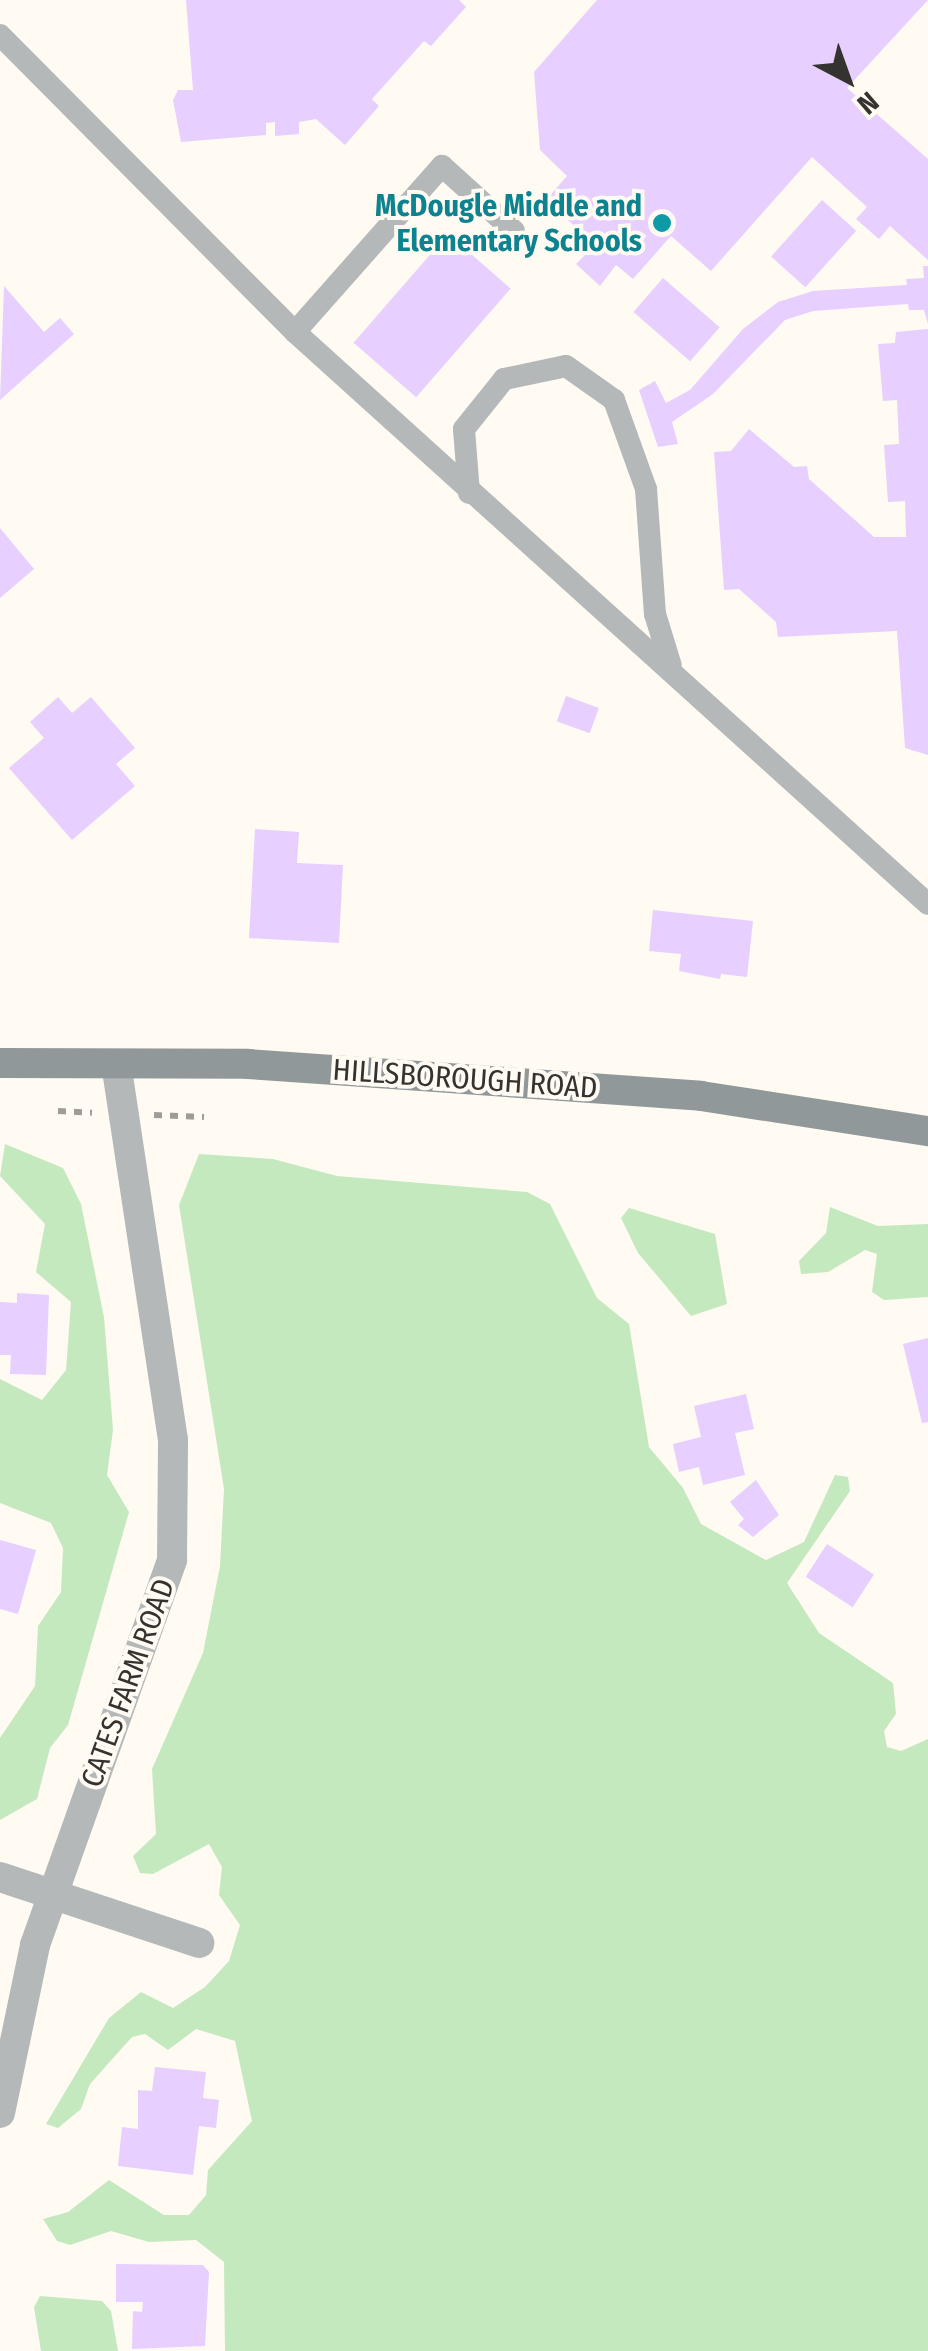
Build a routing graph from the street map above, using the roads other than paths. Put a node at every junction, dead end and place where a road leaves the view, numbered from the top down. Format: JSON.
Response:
{"nodes":[{"id":1,"x":0,"y":35,"type":"edge"},
{"id":2,"x":514,"y":231,"type":"dead end"},
{"id":3,"x":296,"y":332,"type":"junction"},
{"id":4,"x":469,"y":492,"type":"junction"},
{"id":5,"x":671,"y":668,"type":"junction"},
{"id":6,"x":928,"y":904,"type":"edge"},
{"id":7,"x":0,"y":1063,"type":"edge"},
{"id":8,"x":116,"y":1065,"type":"junction"},
{"id":9,"x":928,"y":1131,"type":"edge"},
{"id":10,"x":0,"y":1877,"type":"edge"},
{"id":11,"x":53,"y":1894,"type":"junction"},
{"id":12,"x":199,"y":1943,"type":"dead end"},
{"id":13,"x":0,"y":2113,"type":"edge"}],
"edges":[{"from":1,"to":3,"type":"lane"},
{"from":2,"to":3,"type":"lane"},
{"from":3,"to":4,"type":"lane"},
{"from":4,"to":5,"type":"lane"},
{"from":4,"to":5,"type":"lane"},
{"from":5,"to":6,"type":"lane"},
{"from":7,"to":8,"type":"main road","name":"HILLSBOROUGH ROAD"},
{"from":8,"to":9,"type":"main road","name":"HILLSBOROUGH ROAD"},
{"from":8,"to":11,"type":"street","name":"CATES FARM ROAD"},
{"from":10,"to":11,"type":"street"},
{"from":11,"to":12,"type":"street"},
{"from":11,"to":13,"type":"street","name":"CATES FARM ROAD"}]}
